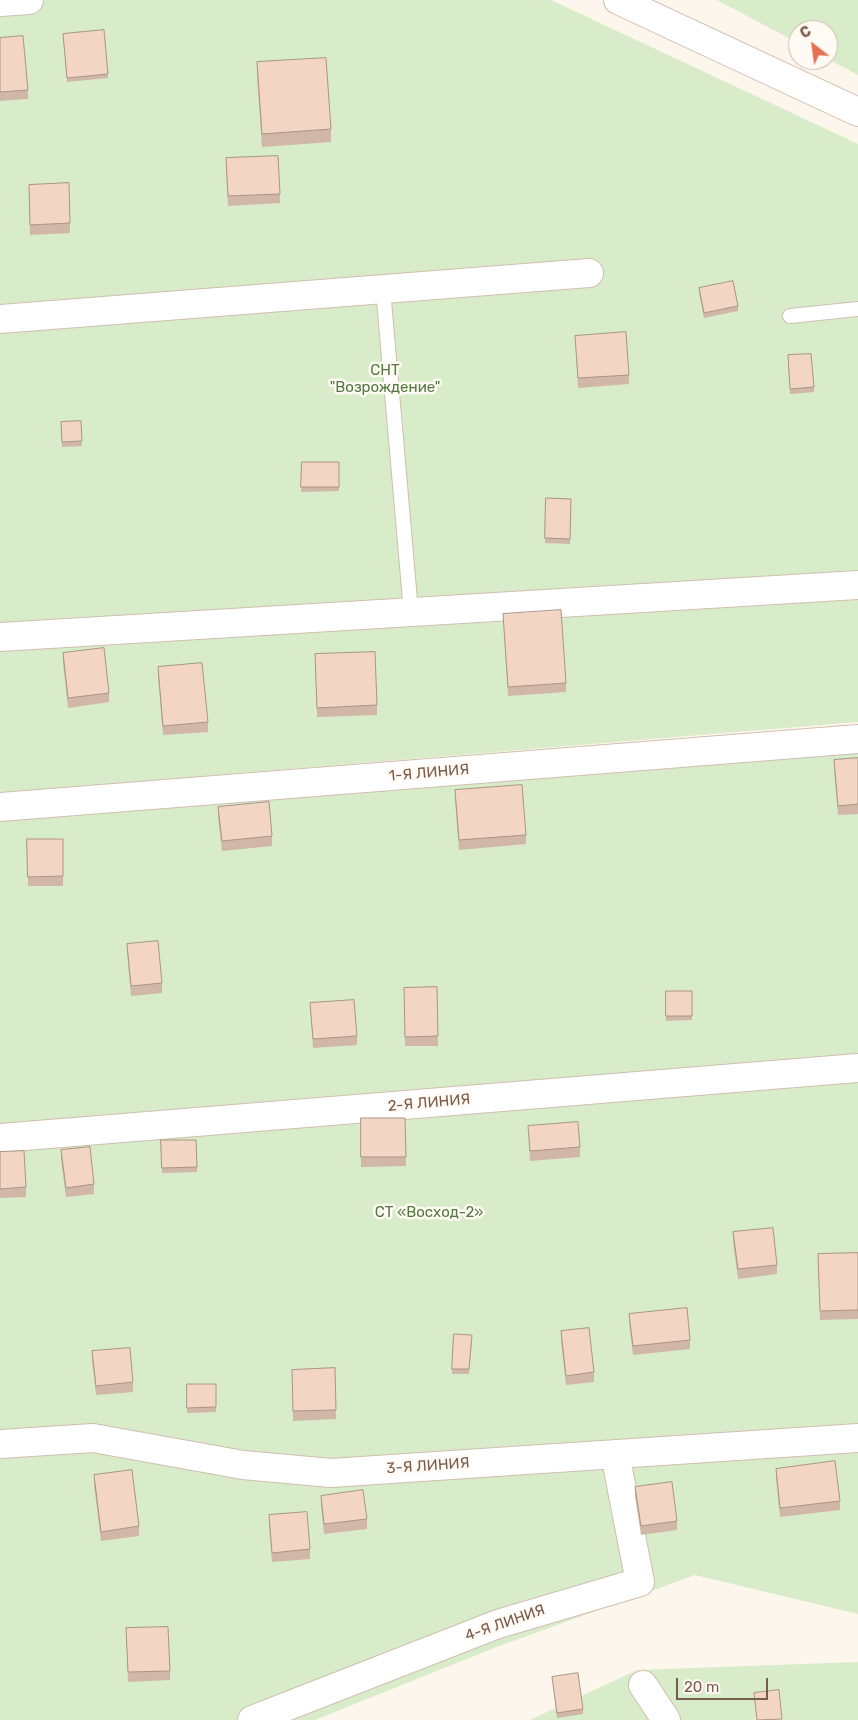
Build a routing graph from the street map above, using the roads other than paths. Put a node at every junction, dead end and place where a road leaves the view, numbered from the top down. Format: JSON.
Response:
{"nodes":[{"id":1,"x":29,"y":0,"type":"edge"},
{"id":2,"x":618,"y":0,"type":"edge"},
{"id":3,"x":0,"y":2,"type":"edge"},
{"id":4,"x":858,"y":112,"type":"edge"},
{"id":5,"x":589,"y":273,"type":"dead end"},
{"id":6,"x":383,"y":289,"type":"junction"},
{"id":7,"x":858,"y":308,"type":"edge"},
{"id":8,"x":790,"y":316,"type":"dead end"},
{"id":9,"x":0,"y":319,"type":"edge"},
{"id":10,"x":858,"y":585,"type":"edge"},
{"id":11,"x":411,"y":612,"type":"junction"},
{"id":12,"x":0,"y":637,"type":"edge"},
{"id":13,"x":858,"y":739,"type":"edge"},
{"id":14,"x":0,"y":807,"type":"edge"},
{"id":15,"x":858,"y":1068,"type":"edge"},
{"id":16,"x":0,"y":1138,"type":"edge"},
{"id":17,"x":858,"y":1438,"type":"edge"},
{"id":18,"x":0,"y":1444,"type":"edge"},
{"id":19,"x":615,"y":1454,"type":"junction"},
{"id":20,"x":643,"y":1685,"type":"dead end"},
{"id":21,"x":252,"y":1720,"type":"edge"},
{"id":22,"x":666,"y":1720,"type":"edge"}],
"edges":[{"from":1,"to":3,"type":"street"},
{"from":2,"to":4,"type":"street"},
{"from":5,"to":6,"type":"street"},
{"from":6,"to":9,"type":"street"},
{"from":6,"to":11,"type":"lane"},
{"from":7,"to":8,"type":"lane"},
{"from":10,"to":11,"type":"street"},
{"from":11,"to":12,"type":"street"},
{"from":13,"to":14,"type":"street","name":"1-Я ЛИНИЯ"},
{"from":15,"to":16,"type":"street","name":"2-Я ЛИНИЯ"},
{"from":17,"to":19,"type":"street","name":"3-Я ЛИНИЯ"},
{"from":18,"to":19,"type":"street","name":"3-Я ЛИНИЯ"},
{"from":19,"to":21,"type":"street","name":"4-Я ЛИНИЯ"},
{"from":20,"to":22,"type":"street"}]}
